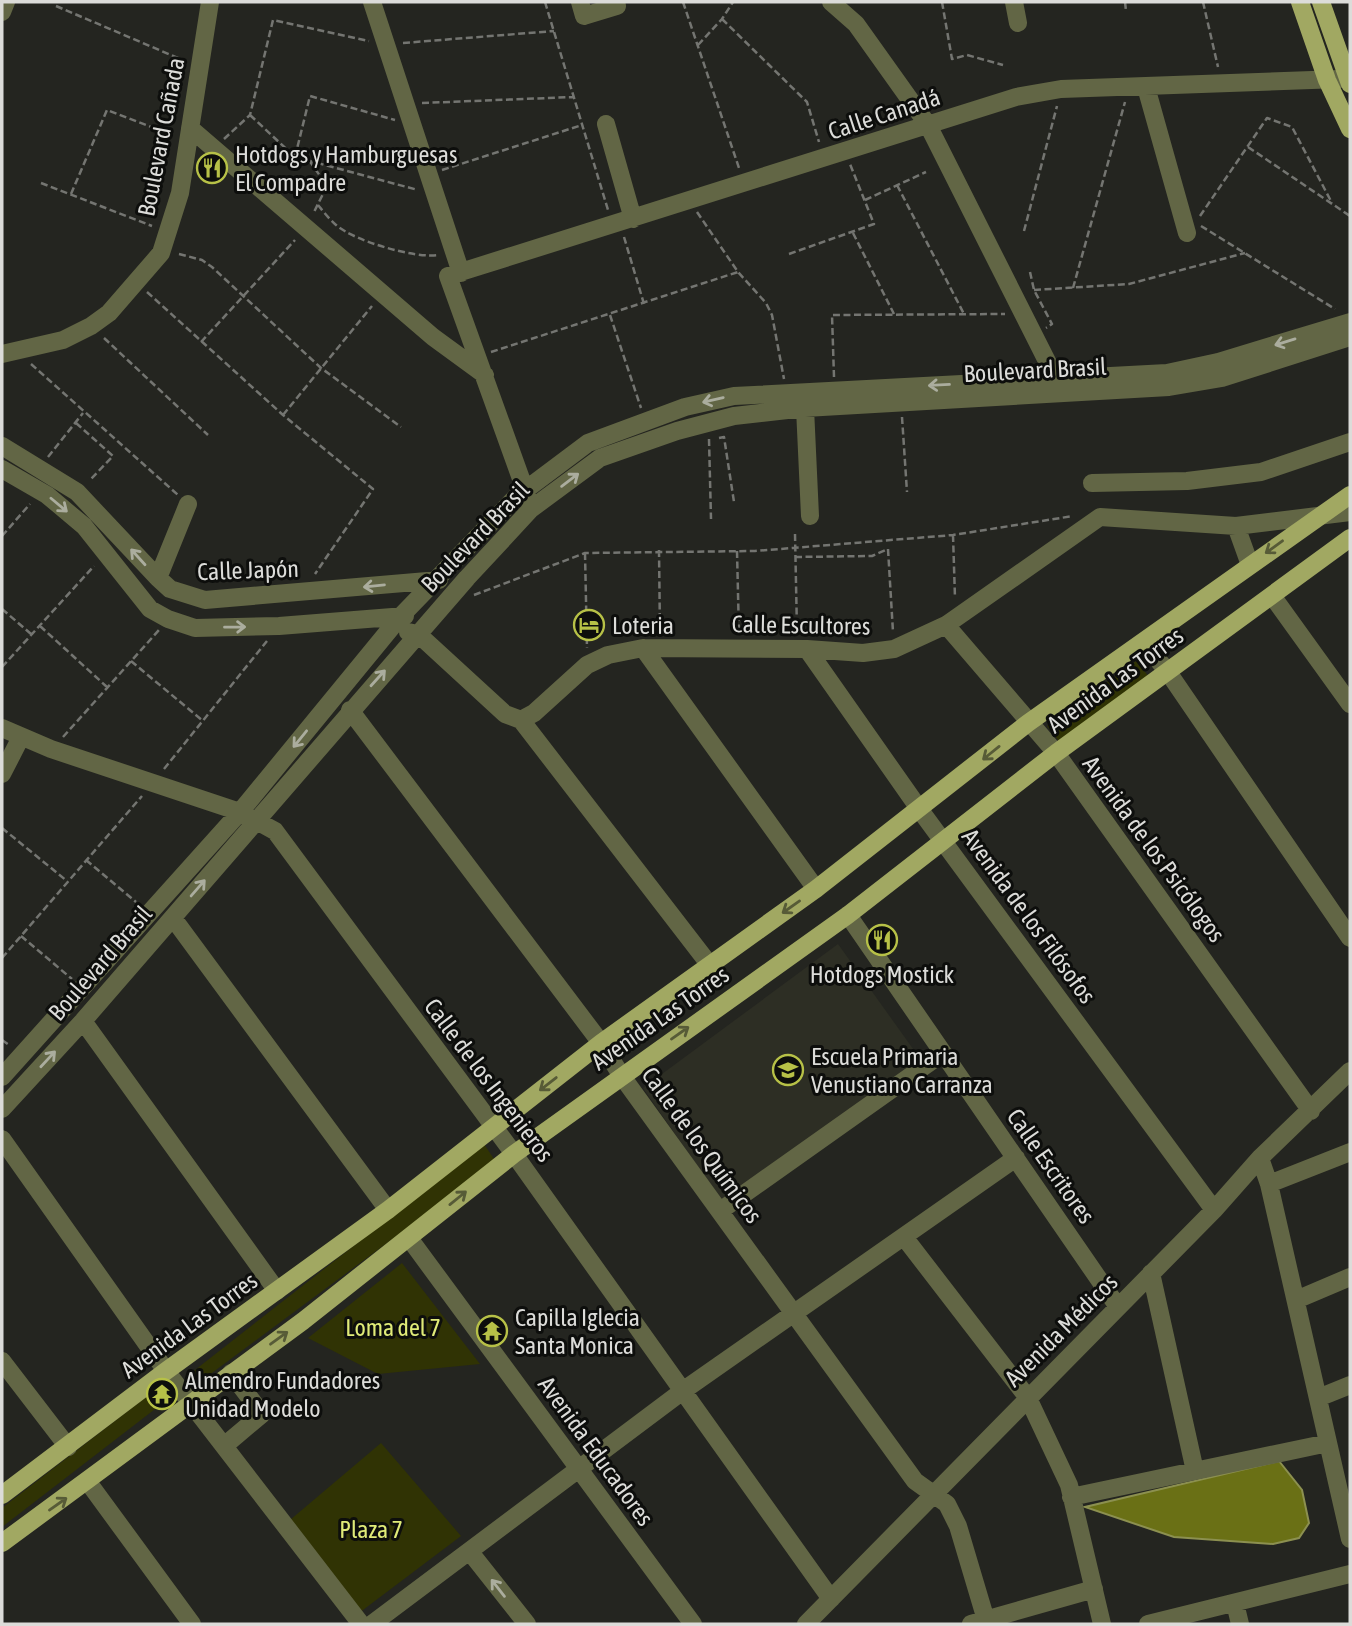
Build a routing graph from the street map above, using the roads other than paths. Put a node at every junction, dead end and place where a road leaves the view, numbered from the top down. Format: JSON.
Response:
{"nodes":[{"id":1,"x":6,"y":2,"type":"edge"},
{"id":2,"x":210,"y":2,"type":"edge"},
{"id":3,"x":372,"y":2,"type":"edge"},
{"id":4,"x":580,"y":2,"type":"edge"},
{"id":5,"x":616,"y":2,"type":"edge"},
{"id":6,"x":831,"y":2,"type":"edge"},
{"id":7,"x":1014,"y":2,"type":"edge"},
{"id":8,"x":1300,"y":2,"type":"edge"},
{"id":9,"x":1321,"y":2,"type":"edge"},
{"id":10,"x":2,"y":12,"type":"edge"},
{"id":11,"x":1018,"y":23,"type":"dead end"},
{"id":12,"x":1327,"y":80,"type":"junction"},
{"id":13,"x":1350,"y":80,"type":"edge"},
{"id":14,"x":1137,"y":87,"type":"junction"},
{"id":15,"x":606,"y":124,"type":"dead end"},
{"id":16,"x":928,"y":125,"type":"junction"},
{"id":17,"x":1350,"y":129,"type":"edge"},
{"id":18,"x":189,"y":135,"type":"junction"},
{"id":19,"x":622,"y":223,"type":"junction"},
{"id":20,"x":1191,"y":227,"type":"road end"},
{"id":21,"x":455,"y":274,"type":"junction"},
{"id":22,"x":1344,"y":316,"type":"edge"},
{"id":23,"x":1350,"y":337,"type":"edge"},
{"id":24,"x":10,"y":353,"type":"edge"},
{"id":25,"x":485,"y":375,"type":"junction"},
{"id":26,"x":1056,"y":379,"type":"junction"},
{"id":27,"x":805,"y":408,"type":"junction"},
{"id":28,"x":1350,"y":442,"type":"edge"},
{"id":29,"x":2,"y":446,"type":"edge"},
{"id":30,"x":2,"y":469,"type":"edge"},
{"id":31,"x":1092,"y":483,"type":"dead end"},
{"id":32,"x":525,"y":490,"type":"junction"},
{"id":33,"x":1350,"y":495,"type":"edge"},
{"id":34,"x":188,"y":504,"type":"road end"},
{"id":35,"x":531,"y":509,"type":"junction"},
{"id":36,"x":1350,"y":512,"type":"edge"},
{"id":37,"x":810,"y":516,"type":"dead end"},
{"id":38,"x":1316,"y":517,"type":"junction"},
{"id":39,"x":1236,"y":526,"type":"junction"},
{"id":40,"x":1350,"y":538,"type":"edge"},
{"id":41,"x":1250,"y":565,"type":"junction"},
{"id":42,"x":158,"y":578,"type":"junction"},
{"id":43,"x":467,"y":578,"type":"junction"},
{"id":44,"x":436,"y":580,"type":"junction"},
{"id":45,"x":1273,"y":597,"type":"junction"},
{"id":46,"x":436,"y":613,"type":"junction"},
{"id":47,"x":396,"y":622,"type":"junction"},
{"id":48,"x":951,"y":622,"type":"junction"},
{"id":49,"x":418,"y":634,"type":"junction"},
{"id":50,"x":1144,"y":643,"type":"junction"},
{"id":51,"x":652,"y":648,"type":"junction"},
{"id":52,"x":802,"y":649,"type":"junction"},
{"id":53,"x":1168,"y":672,"type":"junction"},
{"id":54,"x":1350,"y":705,"type":"edge"},
{"id":55,"x":350,"y":710,"type":"junction"},
{"id":56,"x":520,"y":720,"type":"junction"},
{"id":57,"x":1028,"y":723,"type":"junction"},
{"id":58,"x":2,"y":728,"type":"edge"},
{"id":59,"x":21,"y":737,"type":"junction"},
{"id":60,"x":1056,"y":753,"type":"junction"},
{"id":61,"x":2,"y":774,"type":"edge"},
{"id":62,"x":920,"y":810,"type":"junction"},
{"id":63,"x":240,"y":812,"type":"junction"},
{"id":64,"x":258,"y":819,"type":"junction"},
{"id":65,"x":945,"y":841,"type":"junction"},
{"id":66,"x":816,"y":889,"type":"junction"},
{"id":67,"x":848,"y":915,"type":"junction"},
{"id":68,"x":173,"y":918,"type":"junction"},
{"id":69,"x":1350,"y":939,"type":"edge"},
{"id":70,"x":709,"y":964,"type":"junction"},
{"id":71,"x":83,"y":1021,"type":"junction"},
{"id":72,"x":601,"y":1043,"type":"junction"},
{"id":73,"x":943,"y":1053,"type":"junction"},
{"id":74,"x":1350,"y":1071,"type":"edge"},
{"id":75,"x":621,"y":1075,"type":"junction"},
{"id":76,"x":2,"y":1077,"type":"edge"},
{"id":77,"x":2,"y":1109,"type":"edge"},
{"id":78,"x":1311,"y":1111,"type":"junction"},
{"id":79,"x":493,"y":1127,"type":"junction"},
{"id":80,"x":2,"y":1139,"type":"edge"},
{"id":81,"x":1350,"y":1152,"type":"edge"},
{"id":82,"x":514,"y":1154,"type":"junction"},
{"id":83,"x":1016,"y":1158,"type":"junction"},
{"id":84,"x":1260,"y":1158,"type":"junction"},
{"id":85,"x":1269,"y":1184,"type":"junction"},
{"id":86,"x":388,"y":1210,"type":"junction"},
{"id":87,"x":1214,"y":1210,"type":"junction"},
{"id":88,"x":720,"y":1211,"type":"junction"},
{"id":89,"x":904,"y":1237,"type":"junction"},
{"id":90,"x":409,"y":1238,"type":"junction"},
{"id":91,"x":1151,"y":1273,"type":"junction"},
{"id":92,"x":1350,"y":1277,"type":"edge"},
{"id":93,"x":277,"y":1291,"type":"junction"},
{"id":94,"x":1296,"y":1300,"type":"junction"},
{"id":95,"x":1118,"y":1307,"type":"junction"},
{"id":96,"x":794,"y":1314,"type":"junction"},
{"id":97,"x":2,"y":1361,"type":"edge"},
{"id":98,"x":166,"y":1371,"type":"junction"},
{"id":99,"x":231,"y":1373,"type":"junction"},
{"id":100,"x":1350,"y":1385,"type":"edge"},
{"id":101,"x":684,"y":1390,"type":"junction"},
{"id":102,"x":1028,"y":1398,"type":"junction"},
{"id":103,"x":1318,"y":1398,"type":"junction"},
{"id":104,"x":191,"y":1403,"type":"junction"},
{"id":105,"x":1328,"y":1443,"type":"junction"},
{"id":106,"x":68,"y":1447,"type":"junction"},
{"id":107,"x":224,"y":1447,"type":"junction"},
{"id":108,"x":579,"y":1470,"type":"junction"},
{"id":109,"x":1195,"y":1471,"type":"junction"},
{"id":110,"x":88,"y":1482,"type":"junction"},
{"id":111,"x":933,"y":1493,"type":"junction"},
{"id":112,"x":2,"y":1495,"type":"edge"},
{"id":113,"x":1071,"y":1497,"type":"junction"},
{"id":114,"x":1350,"y":1539,"type":"edge"},
{"id":115,"x":2,"y":1543,"type":"edge"},
{"id":116,"x":470,"y":1552,"type":"junction"},
{"id":117,"x":1350,"y":1574,"type":"edge"},
{"id":118,"x":1094,"y":1588,"type":"junction"},
{"id":119,"x":831,"y":1599,"type":"junction"},
{"id":120,"x":1235,"y":1603,"type":"junction"},
{"id":121,"x":978,"y":1622,"type":"edge"},
{"id":122,"x":192,"y":1624,"type":"edge"},
{"id":123,"x":361,"y":1624,"type":"edge"},
{"id":124,"x":372,"y":1624,"type":"edge"},
{"id":125,"x":527,"y":1624,"type":"edge"},
{"id":126,"x":693,"y":1624,"type":"edge"},
{"id":127,"x":806,"y":1624,"type":"edge"},
{"id":128,"x":1102,"y":1624,"type":"edge"},
{"id":129,"x":1148,"y":1624,"type":"edge"},
{"id":130,"x":1240,"y":1624,"type":"edge"}],
"edges":[{"from":1,"to":10,"type":"street"},
{"from":2,"to":18,"type":"street","name":"Boulevard Cañada"},
{"from":3,"to":21,"type":"street"},
{"from":4,"to":5,"type":"street"},
{"from":6,"to":16,"type":"street"},
{"from":7,"to":11,"type":"street"},
{"from":8,"to":12,"type":"main road"},
{"from":9,"to":13,"type":"main road"},
{"from":12,"to":13,"type":"street","name":"Calle Canadá"},
{"from":12,"to":14,"type":"street","name":"Calle Canadá"},
{"from":12,"to":17,"type":"main road"},
{"from":14,"to":16,"type":"street","name":"Calle Canadá"},
{"from":14,"to":20,"type":"street"},
{"from":15,"to":19,"type":"street"},
{"from":16,"to":19,"type":"street","name":"Calle Canadá"},
{"from":16,"to":26,"type":"street"},
{"from":18,"to":24,"type":"street","name":"Boulevard Cañada"},
{"from":18,"to":25,"type":"street"},
{"from":19,"to":21,"type":"street","name":"Calle Canadá"},
{"from":21,"to":25,"type":"street"},
{"from":22,"to":26,"type":"street","name":"Boulevard Brasil","one_way":true},
{"from":23,"to":27,"type":"street","name":"Boulevard Brasil"},
{"from":25,"to":32,"type":"street"},
{"from":26,"to":32,"type":"street","name":"Boulevard Brasil","one_way":true},
{"from":35,"to":27,"type":"street","name":"Boulevard Brasil","one_way":true},
{"from":27,"to":37,"type":"street"},
{"from":28,"to":31,"type":"street"},
{"from":42,"to":29,"type":"street","name":"Calle Japón","one_way":true},
{"from":30,"to":47,"type":"street","one_way":true},
{"from":32,"to":35,"type":"street"},
{"from":32,"to":44,"type":"street","name":"Boulevard Brasil"},
{"from":33,"to":38,"type":"main road","name":"Avenida Las Torres"},
{"from":34,"to":42,"type":"street"},
{"from":35,"to":43,"type":"street","name":"Boulevard Brasil"},
{"from":36,"to":38,"type":"street"},
{"from":38,"to":39,"type":"street"},
{"from":38,"to":41,"type":"main road","name":"Avenida Las Torres","one_way":true},
{"from":39,"to":41,"type":"street"},
{"from":39,"to":48,"type":"street","name":"Calle Escultores"},
{"from":40,"to":45,"type":"main road","name":"Avenida Las Torres"},
{"from":41,"to":50,"type":"main road","name":"Avenida Las Torres"},
{"from":44,"to":42,"type":"street","name":"Calle Japón","one_way":true},
{"from":43,"to":44,"type":"street","name":"Calle Japón"},
{"from":43,"to":46,"type":"street","name":"Boulevard Brasil"},
{"from":44,"to":47,"type":"street","name":"Boulevard Brasil"},
{"from":45,"to":53,"type":"main road","name":"Avenida Las Torres"},
{"from":45,"to":54,"type":"street"},
{"from":46,"to":47,"type":"street"},
{"from":46,"to":49,"type":"street","name":"Boulevard Brasil"},
{"from":47,"to":49,"type":"street"},
{"from":47,"to":63,"type":"street","name":"Boulevard Brasil","one_way":true},
{"from":48,"to":52,"type":"street","name":"Calle Escultores"},
{"from":48,"to":57,"type":"street","name":"Avenida de los Psicólogos"},
{"from":55,"to":49,"type":"street","name":"Boulevard Brasil","one_way":true},
{"from":49,"to":56,"type":"street"},
{"from":50,"to":53,"type":"street"},
{"from":50,"to":57,"type":"main road","name":"Avenida Las Torres"},
{"from":51,"to":52,"type":"street","name":"Calle Escultores"},
{"from":51,"to":56,"type":"street","name":"Calle Escultores"},
{"from":51,"to":66,"type":"street"},
{"from":52,"to":62,"type":"street","name":"Avenida de los Filósofos"},
{"from":53,"to":60,"type":"main road","name":"Avenida Las Torres"},
{"from":53,"to":69,"type":"street"},
{"from":55,"to":64,"type":"street","name":"Boulevard Brasil"},
{"from":55,"to":72,"type":"street","name":"Calle de los Químicos"},
{"from":56,"to":70,"type":"street"},
{"from":57,"to":60,"type":"street","name":"Avenida de los Psicólogos"},
{"from":57,"to":62,"type":"main road","name":"Avenida Las Torres","one_way":true},
{"from":58,"to":59,"type":"street","name":"Calle de los Ingenieros"},
{"from":59,"to":61,"type":"street"},
{"from":59,"to":63,"type":"street","name":"Calle de los Ingenieros"},
{"from":60,"to":65,"type":"main road","name":"Avenida Las Torres"},
{"from":60,"to":78,"type":"street","name":"Avenida de los Psicólogos"},
{"from":62,"to":65,"type":"street","name":"Avenida de los Filósofos"},
{"from":62,"to":66,"type":"main road","name":"Avenida Las Torres"},
{"from":63,"to":64,"type":"street","name":"Calle de los Ingenieros"},
{"from":63,"to":76,"type":"street","name":"Boulevard Brasil"},
{"from":68,"to":64,"type":"street","name":"Boulevard Brasil","one_way":true},
{"from":64,"to":79,"type":"street","name":"Calle de los Ingenieros"},
{"from":65,"to":67,"type":"main road","name":"Avenida Las Torres"},
{"from":65,"to":87,"type":"street","name":"Avenida de los Filósofos"},
{"from":66,"to":70,"type":"main road","name":"Avenida Las Torres","one_way":true},
{"from":67,"to":73,"type":"street","name":"Calle Escritores"},
{"from":75,"to":67,"type":"main road","name":"Avenida Las Torres","one_way":true},
{"from":68,"to":71,"type":"street","name":"Boulevard Brasil"},
{"from":68,"to":86,"type":"street"},
{"from":70,"to":72,"type":"main road","name":"Avenida Las Torres"},
{"from":77,"to":71,"type":"street","name":"Boulevard Brasil","one_way":true},
{"from":71,"to":93,"type":"street"},
{"from":72,"to":75,"type":"street","name":"Calle de los Químicos"},
{"from":72,"to":79,"type":"main road","name":"Avenida Las Torres","one_way":true},
{"from":73,"to":83,"type":"street","name":"Calle Escritores"},
{"from":73,"to":88,"type":"street"},
{"from":74,"to":78,"type":"street","name":"Avenida Médicos"},
{"from":75,"to":82,"type":"main road","name":"Avenida Las Torres"},
{"from":75,"to":88,"type":"street","name":"Calle de los Químicos"},
{"from":78,"to":84,"type":"street","name":"Avenida Médicos"},
{"from":79,"to":82,"type":"street","name":"Calle de los Ingenieros"},
{"from":79,"to":86,"type":"main road","name":"Avenida Las Torres"},
{"from":80,"to":98,"type":"street"},
{"from":81,"to":85,"type":"street"},
{"from":90,"to":82,"type":"main road","name":"Avenida Las Torres","one_way":true},
{"from":82,"to":101,"type":"street","name":"Calle de los Ingenieros"},
{"from":83,"to":89,"type":"street"},
{"from":83,"to":95,"type":"street","name":"Calle Escritores"},
{"from":84,"to":85,"type":"street"},
{"from":84,"to":87,"type":"street","name":"Avenida Médicos"},
{"from":85,"to":94,"type":"street"},
{"from":86,"to":93,"type":"main road","name":"Avenida Las Torres"},
{"from":87,"to":91,"type":"street","name":"Avenida Médicos"},
{"from":88,"to":96,"type":"street","name":"Calle de los Químicos"},
{"from":89,"to":96,"type":"street"},
{"from":89,"to":102,"type":"street"},
{"from":99,"to":90,"type":"main road","name":"Avenida Las Torres","one_way":true},
{"from":90,"to":108,"type":"street","name":"Avenida Educadores"},
{"from":91,"to":95,"type":"street","name":"Avenida Médicos"},
{"from":91,"to":109,"type":"street"},
{"from":92,"to":94,"type":"street"},
{"from":93,"to":98,"type":"main road","name":"Avenida Las Torres"},
{"from":94,"to":103,"type":"street"},
{"from":95,"to":102,"type":"street","name":"Avenida Médicos"},
{"from":96,"to":101,"type":"street"},
{"from":96,"to":111,"type":"street","name":"Calle de los Químicos"},
{"from":97,"to":106,"type":"street"},
{"from":98,"to":104,"type":"street"},
{"from":98,"to":106,"type":"main road","name":"Avenida Las Torres"},
{"from":99,"to":104,"type":"main road","name":"Avenida Las Torres"},
{"from":99,"to":107,"type":"street"},
{"from":100,"to":103,"type":"street"},
{"from":101,"to":108,"type":"street"},
{"from":101,"to":119,"type":"street","name":"Calle de los Ingenieros"},
{"from":102,"to":111,"type":"street","name":"Avenida Médicos"},
{"from":102,"to":113,"type":"street"},
{"from":103,"to":105,"type":"street"},
{"from":104,"to":107,"type":"street"},
{"from":104,"to":110,"type":"main road","name":"Avenida Las Torres"},
{"from":105,"to":109,"type":"street"},
{"from":105,"to":114,"type":"street"},
{"from":106,"to":112,"type":"main road","name":"Avenida Las Torres"},
{"from":107,"to":123,"type":"street"},
{"from":108,"to":116,"type":"street"},
{"from":108,"to":126,"type":"street","name":"Avenida Educadores"},
{"from":109,"to":113,"type":"street"},
{"from":115,"to":110,"type":"main road","name":"Avenida Las Torres","one_way":true},
{"from":110,"to":122,"type":"street"},
{"from":111,"to":119,"type":"street","name":"Avenida Médicos"},
{"from":111,"to":121,"type":"street","name":"Calle de los Químicos"},
{"from":113,"to":118,"type":"street"},
{"from":116,"to":124,"type":"street"},
{"from":125,"to":116,"type":"street","one_way":true},
{"from":117,"to":120,"type":"street"},
{"from":118,"to":121,"type":"street"},
{"from":118,"to":128,"type":"street"},
{"from":119,"to":127,"type":"street","name":"Avenida Médicos"},
{"from":120,"to":129,"type":"street"},
{"from":120,"to":130,"type":"street"}]}
